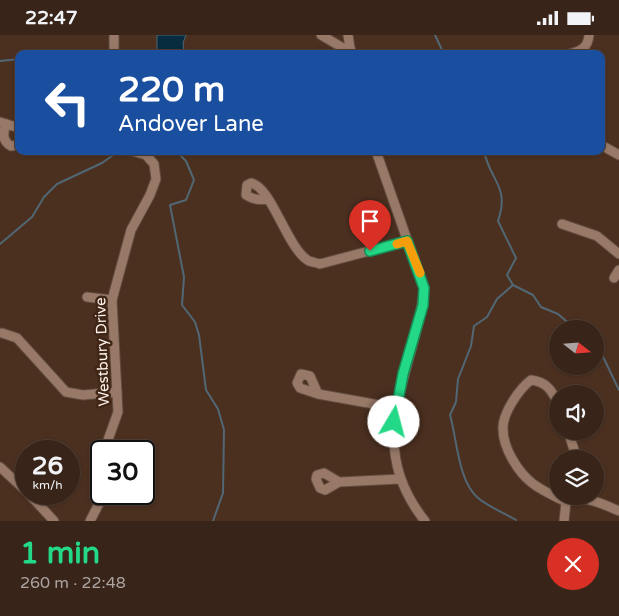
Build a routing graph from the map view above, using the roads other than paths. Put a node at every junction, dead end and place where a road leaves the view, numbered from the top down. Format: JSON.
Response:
{"nodes":[{"id":1,"x":114,"y":35,"type":"edge"},
{"id":2,"x":321,"y":35,"type":"edge"},
{"id":3,"x":348,"y":35,"type":"edge"},
{"id":4,"x":589,"y":35,"type":"edge"},
{"id":5,"x":114,"y":50,"type":"edge"},
{"id":6,"x":348,"y":50,"type":"edge"},
{"id":7,"x":351,"y":50,"type":"edge"},
{"id":8,"x":580,"y":50,"type":"edge"},
{"id":9,"x":3,"y":123,"type":"edge"},
{"id":10,"x":15,"y":127,"type":"edge"},
{"id":11,"x":15,"y":146,"type":"edge"},
{"id":12,"x":605,"y":147,"type":"edge"},
{"id":13,"x":146,"y":155,"type":"edge"},
{"id":14,"x":377,"y":155,"type":"edge"},
{"id":15,"x":619,"y":155,"type":"edge"},
{"id":16,"x":268,"y":199,"type":"dead end"},
{"id":17,"x":562,"y":224,"type":"dead end"},
{"id":18,"x":407,"y":241,"type":"junction"},
{"id":19,"x":619,"y":254,"type":"edge"},
{"id":20,"x":619,"y":270,"type":"edge"},
{"id":21,"x":614,"y":278,"type":"dead end"},
{"id":22,"x":87,"y":297,"type":"dead end"},
{"id":23,"x":112,"y":300,"type":"junction"},
{"id":24,"x":2,"y":333,"type":"dead end"},
{"id":25,"x":549,"y":388,"type":"edge"},
{"id":26,"x":117,"y":393,"type":"junction"},
{"id":27,"x":318,"y":394,"type":"dead end"},
{"id":28,"x":396,"y":408,"type":"junction"},
{"id":29,"x":108,"y":440,"type":"edge"},
{"id":30,"x":0,"y":467,"type":"edge"},
{"id":31,"x":400,"y":479,"type":"junction"},
{"id":32,"x":15,"y":481,"type":"edge"},
{"id":33,"x":339,"y":482,"type":"dead end"},
{"id":34,"x":549,"y":492,"type":"edge"},
{"id":35,"x":39,"y":505,"type":"edge"},
{"id":36,"x":98,"y":505,"type":"edge"},
{"id":37,"x":566,"y":505,"type":"edge"},
{"id":38,"x":602,"y":505,"type":"edge"},
{"id":39,"x":619,"y":511,"type":"edge"},
{"id":40,"x":54,"y":521,"type":"edge"},
{"id":41,"x":90,"y":521,"type":"edge"},
{"id":42,"x":425,"y":521,"type":"edge"},
{"id":43,"x":564,"y":521,"type":"edge"}],
"edges":[{"from":1,"to":5,"type":"street"},
{"from":2,"to":6,"type":"street"},
{"from":3,"to":7,"type":"street"},
{"from":4,"to":8,"type":"street"},
{"from":9,"to":10,"type":"street"},
{"from":9,"to":11,"type":"street"},
{"from":12,"to":15,"type":"street"},
{"from":13,"to":23,"type":"street","name":"Westbury Drive"},
{"from":14,"to":18,"type":"street"},
{"from":16,"to":18,"type":"street"},
{"from":17,"to":19,"type":"street"},
{"from":18,"to":28,"type":"street"},
{"from":20,"to":21,"type":"street"},
{"from":22,"to":23,"type":"street"},
{"from":23,"to":26,"type":"street","name":"Westbury Drive"},
{"from":24,"to":26,"type":"street"},
{"from":25,"to":34,"type":"street"},
{"from":26,"to":29,"type":"street","name":"Westbury Drive"},
{"from":27,"to":28,"type":"street"},
{"from":28,"to":31,"type":"street"},
{"from":30,"to":32,"type":"street"},
{"from":31,"to":33,"type":"street"},
{"from":31,"to":42,"type":"street"},
{"from":35,"to":40,"type":"street"},
{"from":36,"to":41,"type":"street"},
{"from":37,"to":43,"type":"street"},
{"from":38,"to":39,"type":"street"}]}
